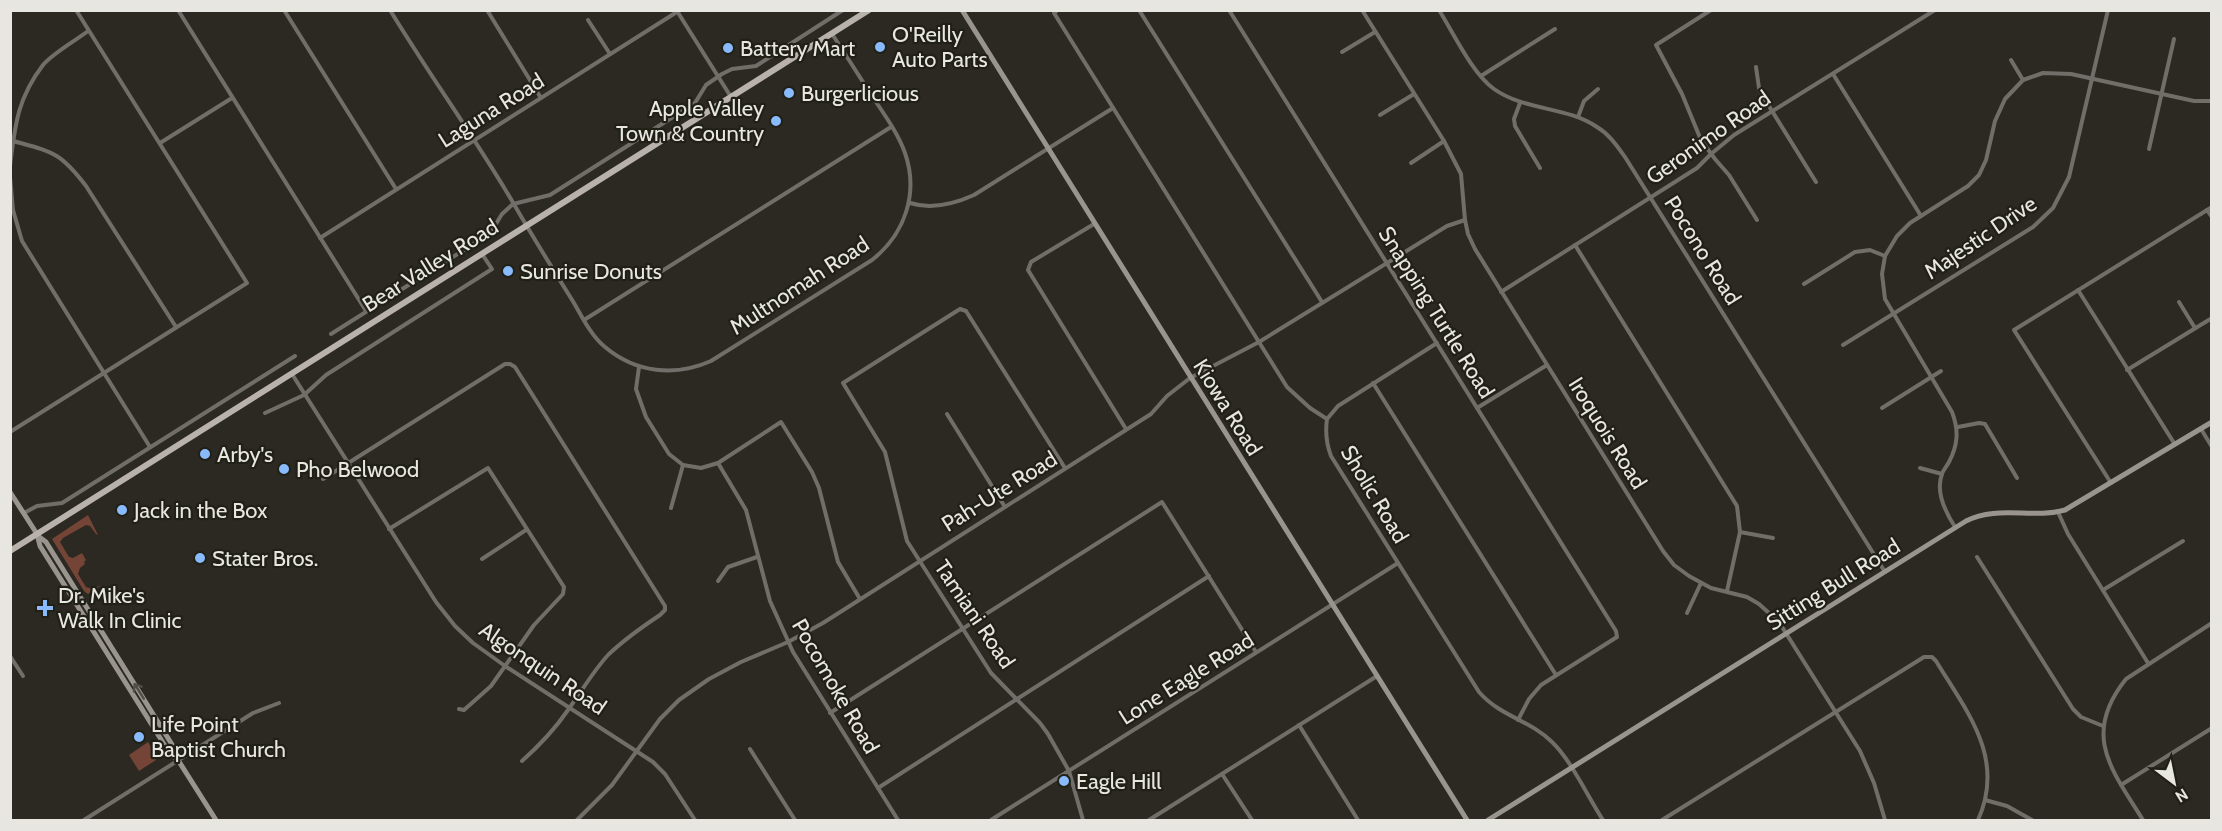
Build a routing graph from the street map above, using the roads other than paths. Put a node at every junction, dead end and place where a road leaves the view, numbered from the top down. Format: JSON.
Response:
{"nodes":[{"id":1,"x":76,"y":10,"type":"edge"},
{"id":2,"x":178,"y":10,"type":"edge"},
{"id":3,"x":284,"y":10,"type":"edge"},
{"id":4,"x":390,"y":10,"type":"edge"},
{"id":5,"x":487,"y":10,"type":"edge"},
{"id":6,"x":843,"y":10,"type":"edge"},
{"id":7,"x":869,"y":10,"type":"edge"},
{"id":8,"x":962,"y":10,"type":"edge"},
{"id":9,"x":1139,"y":10,"type":"edge"},
{"id":10,"x":1229,"y":10,"type":"edge"},
{"id":11,"x":1362,"y":10,"type":"edge"},
{"id":12,"x":1439,"y":10,"type":"edge"},
{"id":13,"x":1711,"y":10,"type":"edge"},
{"id":14,"x":1935,"y":10,"type":"edge"},
{"id":15,"x":2108,"y":10,"type":"edge"},
{"id":16,"x":678,"y":11,"type":"edge"},
{"id":17,"x":1056,"y":12,"type":"edge"},
{"id":18,"x":588,"y":20,"type":"dead end"},
{"id":19,"x":1554,"y":29,"type":"dead end"},
{"id":20,"x":88,"y":31,"type":"junction"},
{"id":21,"x":1375,"y":32,"type":"junction"},
{"id":22,"x":832,"y":33,"type":"junction"},
{"id":23,"x":2174,"y":39,"type":"dead end"},
{"id":24,"x":1342,"y":52,"type":"dead end"},
{"id":25,"x":610,"y":54,"type":"junction"},
{"id":26,"x":2011,"y":60,"type":"dead end"},
{"id":27,"x":1756,"y":67,"type":"dead end"},
{"id":28,"x":1833,"y":74,"type":"junction"},
{"id":29,"x":1481,"y":76,"type":"junction"},
{"id":30,"x":718,"y":77,"type":"junction"},
{"id":31,"x":2092,"y":78,"type":"junction"},
{"id":32,"x":2023,"y":80,"type":"junction"},
{"id":33,"x":1598,"y":88,"type":"dead end"},
{"id":34,"x":1414,"y":94,"type":"junction"},
{"id":35,"x":2162,"y":94,"type":"junction"},
{"id":36,"x":731,"y":97,"type":"junction"},
{"id":37,"x":232,"y":98,"type":"junction"},
{"id":38,"x":541,"y":98,"type":"junction"},
{"id":39,"x":2211,"y":100,"type":"edge"},
{"id":40,"x":1520,"y":103,"type":"junction"},
{"id":41,"x":1113,"y":108,"type":"junction"},
{"id":42,"x":1772,"y":111,"type":"junction"},
{"id":43,"x":1380,"y":115,"type":"dead end"},
{"id":44,"x":1578,"y":117,"type":"junction"},
{"id":45,"x":891,"y":127,"type":"junction"},
{"id":46,"x":13,"y":141,"type":"junction"},
{"id":47,"x":473,"y":141,"type":"junction"},
{"id":48,"x":1444,"y":141,"type":"junction"},
{"id":49,"x":160,"y":143,"type":"junction"},
{"id":50,"x":1047,"y":149,"type":"junction"},
{"id":51,"x":2149,"y":149,"type":"dead end"},
{"id":52,"x":1711,"y":154,"type":"junction"},
{"id":53,"x":1411,"y":163,"type":"dead end"},
{"id":54,"x":10,"y":166,"type":"edge"},
{"id":55,"x":1540,"y":168,"type":"dead end"},
{"id":56,"x":10,"y":177,"type":"edge"},
{"id":57,"x":1816,"y":182,"type":"dead end"},
{"id":58,"x":396,"y":189,"type":"junction"},
{"id":59,"x":1651,"y":198,"type":"junction"},
{"id":60,"x":910,"y":203,"type":"junction"},
{"id":61,"x":513,"y":204,"type":"junction"},
{"id":62,"x":2211,"y":207,"type":"edge"},
{"id":63,"x":2207,"y":210,"type":"junction"},
{"id":64,"x":1921,"y":216,"type":"junction"},
{"id":65,"x":2211,"y":217,"type":"edge"},
{"id":66,"x":1465,"y":219,"type":"junction"},
{"id":67,"x":1757,"y":220,"type":"dead end"},
{"id":68,"x":1094,"y":224,"type":"junction"},
{"id":69,"x":526,"y":226,"type":"junction"},
{"id":70,"x":320,"y":238,"type":"junction"},
{"id":71,"x":1575,"y":245,"type":"junction"},
{"id":72,"x":482,"y":254,"type":"junction"},
{"id":73,"x":1885,"y":256,"type":"junction"},
{"id":74,"x":1387,"y":263,"type":"junction"},
{"id":75,"x":1804,"y":284,"type":"dead end"},
{"id":76,"x":2078,"y":290,"type":"junction"},
{"id":77,"x":1501,"y":292,"type":"junction"},
{"id":78,"x":1323,"y":302,"type":"junction"},
{"id":79,"x":2179,"y":302,"type":"dead end"},
{"id":80,"x":366,"y":311,"type":"junction"},
{"id":81,"x":1893,"y":315,"type":"junction"},
{"id":82,"x":2211,"y":318,"type":"edge"},
{"id":83,"x":584,"y":320,"type":"junction"},
{"id":84,"x":176,"y":327,"type":"junction"},
{"id":85,"x":2195,"y":328,"type":"junction"},
{"id":86,"x":331,"y":334,"type":"dead end"},
{"id":87,"x":1259,"y":342,"type":"junction"},
{"id":88,"x":1437,"y":343,"type":"junction"},
{"id":89,"x":1843,"y":345,"type":"dead end"},
{"id":90,"x":295,"y":356,"type":"dead end"},
{"id":91,"x":1546,"y":365,"type":"junction"},
{"id":92,"x":639,"y":367,"type":"junction"},
{"id":93,"x":2127,"y":370,"type":"junction"},
{"id":94,"x":1941,"y":371,"type":"dead end"},
{"id":95,"x":105,"y":372,"type":"junction"},
{"id":96,"x":292,"y":374,"type":"junction"},
{"id":97,"x":1931,"y":377,"type":"junction"},
{"id":98,"x":1190,"y":378,"type":"junction"},
{"id":99,"x":1373,"y":383,"type":"junction"},
{"id":100,"x":304,"y":395,"type":"junction"},
{"id":101,"x":1478,"y":408,"type":"junction"},
{"id":102,"x":1882,"y":408,"type":"dead end"},
{"id":103,"x":265,"y":413,"type":"dead end"},
{"id":104,"x":947,"y":414,"type":"dead end"},
{"id":105,"x":1327,"y":419,"type":"junction"},
{"id":106,"x":2211,"y":422,"type":"edge"},
{"id":107,"x":1958,"y":427,"type":"junction"},
{"id":108,"x":1126,"y":429,"type":"junction"},
{"id":109,"x":2201,"y":429,"type":"junction"},
{"id":110,"x":10,"y":432,"type":"edge"},
{"id":111,"x":2174,"y":443,"type":"junction"},
{"id":112,"x":150,"y":447,"type":"junction"},
{"id":113,"x":2211,"y":447,"type":"edge"},
{"id":114,"x":348,"y":463,"type":"junction"},
{"id":115,"x":718,"y":463,"type":"junction"},
{"id":116,"x":683,"y":465,"type":"junction"},
{"id":117,"x":1065,"y":468,"type":"junction"},
{"id":118,"x":1920,"y":468,"type":"dead end"},
{"id":119,"x":1942,"y":474,"type":"junction"},
{"id":120,"x":2018,"y":478,"type":"dead end"},
{"id":121,"x":323,"y":479,"type":"dead end"},
{"id":122,"x":2111,"y":483,"type":"junction"},
{"id":123,"x":10,"y":492,"type":"edge"},
{"id":124,"x":1005,"y":507,"type":"junction"},
{"id":125,"x":671,"y":508,"type":"dead end"},
{"id":126,"x":2058,"y":512,"type":"junction"},
{"id":127,"x":24,"y":513,"type":"junction"},
{"id":128,"x":1955,"y":527,"type":"junction"},
{"id":129,"x":389,"y":529,"type":"junction"},
{"id":130,"x":526,"y":530,"type":"junction"},
{"id":131,"x":1740,"y":532,"type":"junction"},
{"id":132,"x":37,"y":534,"type":"junction"},
{"id":133,"x":1773,"y":538,"type":"dead end"},
{"id":134,"x":2182,"y":541,"type":"dead end"},
{"id":135,"x":10,"y":551,"type":"edge"},
{"id":136,"x":758,"y":557,"type":"junction"},
{"id":137,"x":1977,"y":557,"type":"dead end"},
{"id":138,"x":482,"y":559,"type":"dead end"},
{"id":139,"x":920,"y":561,"type":"junction"},
{"id":140,"x":1398,"y":563,"type":"junction"},
{"id":141,"x":1884,"y":572,"type":"junction"},
{"id":142,"x":1209,"y":576,"type":"junction"},
{"id":143,"x":718,"y":581,"type":"dead end"},
{"id":144,"x":1701,"y":583,"type":"junction"},
{"id":145,"x":2103,"y":590,"type":"junction"},
{"id":146,"x":1727,"y":591,"type":"junction"},
{"id":147,"x":860,"y":599,"type":"junction"},
{"id":148,"x":1331,"y":605,"type":"junction"},
{"id":149,"x":1687,"y":614,"type":"dead end"},
{"id":150,"x":2211,"y":623,"type":"edge"},
{"id":151,"x":963,"y":630,"type":"junction"},
{"id":152,"x":1786,"y":633,"type":"junction"},
{"id":153,"x":789,"y":642,"type":"junction"},
{"id":154,"x":1256,"y":652,"type":"junction"},
{"id":155,"x":10,"y":656,"type":"edge"},
{"id":156,"x":2148,"y":663,"type":"junction"},
{"id":157,"x":505,"y":666,"type":"junction"},
{"id":158,"x":1556,"y":675,"type":"junction"},
{"id":159,"x":23,"y":676,"type":"dead end"},
{"id":160,"x":1377,"y":676,"type":"junction"},
{"id":161,"x":1018,"y":699,"type":"junction"},
{"id":162,"x":279,"y":703,"type":"dead end"},
{"id":163,"x":570,"y":708,"type":"junction"},
{"id":164,"x":459,"y":709,"type":"dead end"},
{"id":165,"x":1836,"y":712,"type":"junction"},
{"id":166,"x":830,"y":714,"type":"junction"},
{"id":167,"x":1518,"y":720,"type":"junction"},
{"id":168,"x":1299,"y":725,"type":"junction"},
{"id":169,"x":2104,"y":726,"type":"junction"},
{"id":170,"x":2211,"y":728,"type":"edge"},
{"id":171,"x":750,"y":749,"type":"dead end"},
{"id":172,"x":636,"y":751,"type":"junction"},
{"id":173,"x":178,"y":760,"type":"junction"},
{"id":174,"x":522,"y":761,"type":"dead end"},
{"id":175,"x":1570,"y":768,"type":"junction"},
{"id":176,"x":1069,"y":771,"type":"junction"},
{"id":177,"x":1222,"y":774,"type":"junction"},
{"id":178,"x":2121,"y":785,"type":"junction"},
{"id":179,"x":878,"y":788,"type":"junction"},
{"id":180,"x":1985,"y":800,"type":"junction"},
{"id":181,"x":84,"y":820,"type":"edge"},
{"id":182,"x":216,"y":820,"type":"edge"},
{"id":183,"x":578,"y":820,"type":"edge"},
{"id":184,"x":695,"y":820,"type":"edge"},
{"id":185,"x":795,"y":820,"type":"edge"},
{"id":186,"x":898,"y":820,"type":"edge"},
{"id":187,"x":992,"y":820,"type":"edge"},
{"id":188,"x":1083,"y":820,"type":"edge"},
{"id":189,"x":1149,"y":820,"type":"edge"},
{"id":190,"x":1252,"y":820,"type":"edge"},
{"id":191,"x":1358,"y":820,"type":"edge"},
{"id":192,"x":1467,"y":820,"type":"edge"},
{"id":193,"x":1488,"y":820,"type":"edge"},
{"id":194,"x":1603,"y":820,"type":"edge"},
{"id":195,"x":1662,"y":820,"type":"edge"},
{"id":196,"x":1885,"y":820,"type":"edge"},
{"id":197,"x":1978,"y":820,"type":"edge"},
{"id":198,"x":2032,"y":820,"type":"edge"},
{"id":199,"x":2143,"y":820,"type":"edge"}],
"edges":[{"from":1,"to":20,"type":"street"},
{"from":2,"to":37,"type":"street"},
{"from":3,"to":58,"type":"street"},
{"from":4,"to":47,"type":"street","name":"Multnomah Road"},
{"from":5,"to":38,"type":"street"},
{"from":6,"to":30,"type":"street"},
{"from":7,"to":22,"type":"main road","name":"Bear Valley Road"},
{"from":8,"to":50,"type":"street","name":"Kiowa Road"},
{"from":9,"to":78,"type":"street"},
{"from":10,"to":74,"type":"street","name":"Snapping Turtle Road"},
{"from":11,"to":21,"type":"street","name":"Iroquois Road"},
{"from":12,"to":29,"type":"street","name":"Pocono Road"},
{"from":13,"to":52,"type":"street"},
{"from":14,"to":28,"type":"street","name":"Geronimo Road"},
{"from":15,"to":31,"type":"street","name":"Majestic Drive"},
{"from":16,"to":25,"type":"street","name":"Laguna Road"},
{"from":16,"to":30,"type":"street"},
{"from":17,"to":41,"type":"street"},
{"from":18,"to":25,"type":"street"},
{"from":19,"to":29,"type":"street"},
{"from":20,"to":46,"type":"street"},
{"from":20,"to":49,"type":"street"},
{"from":21,"to":24,"type":"street"},
{"from":21,"to":34,"type":"street","name":"Iroquois Road"},
{"from":22,"to":36,"type":"main road","name":"Bear Valley Road"},
{"from":22,"to":45,"type":"street","name":"Multnomah Road"},
{"from":23,"to":35,"type":"street"},
{"from":25,"to":38,"type":"street","name":"Laguna Road"},
{"from":26,"to":32,"type":"street"},
{"from":27,"to":42,"type":"street"},
{"from":28,"to":42,"type":"street","name":"Geronimo Road"},
{"from":28,"to":64,"type":"street"},
{"from":29,"to":40,"type":"street","name":"Pocono Road"},
{"from":30,"to":36,"type":"street"},
{"from":30,"to":61,"type":"street"},
{"from":31,"to":32,"type":"street"},
{"from":31,"to":35,"type":"street"},
{"from":31,"to":81,"type":"street","name":"Majestic Drive"},
{"from":32,"to":64,"type":"street"},
{"from":33,"to":44,"type":"street"},
{"from":34,"to":43,"type":"street"},
{"from":34,"to":48,"type":"street","name":"Iroquois Road"},
{"from":35,"to":39,"type":"street"},
{"from":35,"to":51,"type":"street"},
{"from":36,"to":69,"type":"main road","name":"Bear Valley Road"},
{"from":37,"to":49,"type":"street"},
{"from":37,"to":70,"type":"street"},
{"from":38,"to":47,"type":"street","name":"Laguna Road"},
{"from":40,"to":44,"type":"street","name":"Pocono Road"},
{"from":40,"to":55,"type":"street"},
{"from":41,"to":50,"type":"street"},
{"from":41,"to":87,"type":"street"},
{"from":42,"to":52,"type":"street","name":"Geronimo Road"},
{"from":42,"to":57,"type":"street"},
{"from":44,"to":59,"type":"street","name":"Pocono Road"},
{"from":45,"to":60,"type":"street","name":"Multnomah Road"},
{"from":45,"to":83,"type":"street"},
{"from":46,"to":54,"type":"street"},
{"from":46,"to":84,"type":"street"},
{"from":47,"to":58,"type":"street","name":"Laguna Road"},
{"from":47,"to":61,"type":"street","name":"Multnomah Road"},
{"from":48,"to":53,"type":"street"},
{"from":48,"to":66,"type":"street","name":"Iroquois Road"},
{"from":49,"to":84,"type":"street"},
{"from":50,"to":60,"type":"street"},
{"from":50,"to":68,"type":"street","name":"Kiowa Road"},
{"from":52,"to":59,"type":"street","name":"Geronimo Road"},
{"from":52,"to":67,"type":"street"},
{"from":56,"to":95,"type":"street"},
{"from":58,"to":70,"type":"street","name":"Laguna Road"},
{"from":59,"to":71,"type":"street","name":"Geronimo Road"},
{"from":59,"to":141,"type":"street","name":"Pocono Road"},
{"from":60,"to":92,"type":"street","name":"Multnomah Road"},
{"from":61,"to":69,"type":"street","name":"Multnomah Road"},
{"from":61,"to":80,"type":"street"},
{"from":62,"to":63,"type":"street"},
{"from":63,"to":65,"type":"street"},
{"from":63,"to":76,"type":"street"},
{"from":64,"to":73,"type":"street"},
{"from":66,"to":74,"type":"street","name":"Pah-Ute Road"},
{"from":66,"to":77,"type":"street","name":"Iroquois Road"},
{"from":68,"to":98,"type":"street","name":"Kiowa Road"},
{"from":68,"to":108,"type":"street"},
{"from":69,"to":72,"type":"main road","name":"Bear Valley Road"},
{"from":69,"to":83,"type":"street","name":"Multnomah Road"},
{"from":70,"to":80,"type":"street"},
{"from":71,"to":77,"type":"street","name":"Geronimo Road"},
{"from":71,"to":131,"type":"street"},
{"from":72,"to":96,"type":"main road","name":"Bear Valley Road"},
{"from":72,"to":100,"type":"street"},
{"from":73,"to":75,"type":"street"},
{"from":73,"to":81,"type":"street"},
{"from":74,"to":78,"type":"street","name":"Pah-Ute Road"},
{"from":74,"to":88,"type":"street","name":"Snapping Turtle Road"},
{"from":76,"to":93,"type":"street"},
{"from":76,"to":122,"type":"street"},
{"from":77,"to":91,"type":"street","name":"Iroquois Road"},
{"from":78,"to":87,"type":"street","name":"Pah-Ute Road"},
{"from":79,"to":85,"type":"street"},
{"from":80,"to":86,"type":"street"},
{"from":81,"to":89,"type":"street","name":"Majestic Drive"},
{"from":81,"to":97,"type":"street"},
{"from":82,"to":85,"type":"street"},
{"from":83,"to":92,"type":"street","name":"Multnomah Road"},
{"from":84,"to":95,"type":"street"},
{"from":85,"to":93,"type":"street"},
{"from":87,"to":98,"type":"street","name":"Pah-Ute Road"},
{"from":87,"to":105,"type":"street"},
{"from":88,"to":99,"type":"street"},
{"from":88,"to":101,"type":"street","name":"Snapping Turtle Road"},
{"from":90,"to":112,"type":"street"},
{"from":91,"to":101,"type":"street"},
{"from":91,"to":144,"type":"street","name":"Iroquois Road"},
{"from":92,"to":116,"type":"street"},
{"from":93,"to":111,"type":"street"},
{"from":94,"to":97,"type":"street"},
{"from":95,"to":110,"type":"street"},
{"from":95,"to":112,"type":"street"},
{"from":96,"to":100,"type":"street","name":"Algonquin Road"},
{"from":96,"to":132,"type":"main road","name":"Bear Valley Road"},
{"from":97,"to":102,"type":"street"},
{"from":97,"to":107,"type":"street"},
{"from":98,"to":108,"type":"street","name":"Pah-Ute Road"},
{"from":98,"to":148,"type":"street","name":"Kiowa Road"},
{"from":99,"to":105,"type":"street"},
{"from":99,"to":158,"type":"street"},
{"from":100,"to":103,"type":"street"},
{"from":100,"to":114,"type":"street","name":"Algonquin Road"},
{"from":101,"to":158,"type":"street","name":"Snapping Turtle Road"},
{"from":104,"to":124,"type":"street"},
{"from":105,"to":140,"type":"street","name":"Sholic Road"},
{"from":106,"to":109,"type":"street","name":"Sitting Bull Road"},
{"from":107,"to":119,"type":"street"},
{"from":107,"to":120,"type":"street"},
{"from":108,"to":117,"type":"street","name":"Pah-Ute Road"},
{"from":109,"to":111,"type":"street","name":"Sitting Bull Road"},
{"from":109,"to":113,"type":"street"},
{"from":111,"to":122,"type":"street","name":"Sitting Bull Road"},
{"from":112,"to":127,"type":"street"},
{"from":114,"to":121,"type":"street"},
{"from":114,"to":129,"type":"street","name":"Algonquin Road"},
{"from":114,"to":163,"type":"street"},
{"from":115,"to":116,"type":"street"},
{"from":115,"to":136,"type":"street","name":"Pocomoke Road"},
{"from":115,"to":147,"type":"street"},
{"from":116,"to":125,"type":"street"},
{"from":117,"to":124,"type":"street","name":"Pah-Ute Road"},
{"from":117,"to":139,"type":"street","name":"Tamiani Road"},
{"from":118,"to":119,"type":"street"},
{"from":119,"to":128,"type":"street"},
{"from":122,"to":126,"type":"street","name":"Sitting Bull Road"},
{"from":123,"to":127,"type":"street"},
{"from":124,"to":139,"type":"street","name":"Pah-Ute Road"},
{"from":126,"to":128,"type":"street","name":"Sitting Bull Road"},
{"from":126,"to":145,"type":"street"},
{"from":127,"to":132,"type":"street"},
{"from":128,"to":141,"type":"street","name":"Sitting Bull Road"},
{"from":129,"to":130,"type":"street"},
{"from":129,"to":157,"type":"street","name":"Algonquin Road"},
{"from":130,"to":138,"type":"street"},
{"from":130,"to":157,"type":"street"},
{"from":131,"to":133,"type":"street"},
{"from":131,"to":146,"type":"street"},
{"from":132,"to":135,"type":"main road","name":"Bear Valley Road"},
{"from":132,"to":173,"type":"street"},
{"from":134,"to":145,"type":"street"},
{"from":136,"to":143,"type":"street"},
{"from":136,"to":153,"type":"street","name":"Pocomoke Road"},
{"from":137,"to":169,"type":"street"},
{"from":139,"to":147,"type":"street","name":"Pah-Ute Road"},
{"from":139,"to":151,"type":"street","name":"Tamiani Road"},
{"from":140,"to":148,"type":"street","name":"Lone Eagle Road"},
{"from":140,"to":167,"type":"street","name":"Sholic Road"},
{"from":141,"to":152,"type":"street","name":"Sitting Bull Road"},
{"from":142,"to":151,"type":"street"},
{"from":142,"to":154,"type":"street"},
{"from":142,"to":161,"type":"street"},
{"from":144,"to":146,"type":"street","name":"Iroquois Road"},
{"from":144,"to":149,"type":"street"},
{"from":145,"to":156,"type":"street"},
{"from":146,"to":152,"type":"street","name":"Iroquois Road"},
{"from":147,"to":153,"type":"street","name":"Pah-Ute Road"},
{"from":148,"to":154,"type":"street","name":"Lone Eagle Road"},
{"from":148,"to":160,"type":"street","name":"Kiowa Road"},
{"from":150,"to":156,"type":"street"},
{"from":151,"to":161,"type":"street","name":"Tamiani Road"},
{"from":151,"to":166,"type":"street"},
{"from":152,"to":165,"type":"street","name":"Iroquois Road"},
{"from":152,"to":175,"type":"street","name":"Sitting Bull Road"},
{"from":153,"to":166,"type":"street","name":"Pocomoke Road"},
{"from":153,"to":172,"type":"street","name":"Pah-Ute Road"},
{"from":154,"to":176,"type":"street","name":"Lone Eagle Road"},
{"from":155,"to":159,"type":"street"},
{"from":156,"to":169,"type":"street"},
{"from":157,"to":163,"type":"street","name":"Algonquin Road"},
{"from":157,"to":164,"type":"street"},
{"from":158,"to":167,"type":"street"},
{"from":160,"to":168,"type":"street"},
{"from":160,"to":192,"type":"street","name":"Kiowa Road"},
{"from":161,"to":176,"type":"street","name":"Tamiani Road"},
{"from":161,"to":179,"type":"street"},
{"from":162,"to":173,"type":"street"},
{"from":163,"to":172,"type":"street","name":"Algonquin Road"},
{"from":163,"to":174,"type":"street"},
{"from":165,"to":180,"type":"street"},
{"from":165,"to":195,"type":"street"},
{"from":165,"to":196,"type":"street","name":"Iroquois Road"},
{"from":166,"to":179,"type":"street","name":"Pocomoke Road"},
{"from":167,"to":175,"type":"street","name":"Sholic Road"},
{"from":168,"to":177,"type":"street"},
{"from":168,"to":191,"type":"street"},
{"from":169,"to":178,"type":"street"},
{"from":170,"to":178,"type":"street"},
{"from":171,"to":185,"type":"street"},
{"from":172,"to":183,"type":"street","name":"Pah-Ute Road"},
{"from":172,"to":184,"type":"street","name":"Algonquin Road"},
{"from":173,"to":181,"type":"street"},
{"from":173,"to":182,"type":"street"},
{"from":175,"to":193,"type":"street","name":"Sitting Bull Road"},
{"from":175,"to":194,"type":"street","name":"Sholic Road"},
{"from":176,"to":187,"type":"street","name":"Lone Eagle Road"},
{"from":176,"to":188,"type":"street","name":"Tamiani Road"},
{"from":177,"to":189,"type":"street"},
{"from":177,"to":190,"type":"street"},
{"from":178,"to":199,"type":"street"},
{"from":179,"to":186,"type":"street","name":"Pocomoke Road"},
{"from":180,"to":197,"type":"street"},
{"from":180,"to":198,"type":"street"}]}
